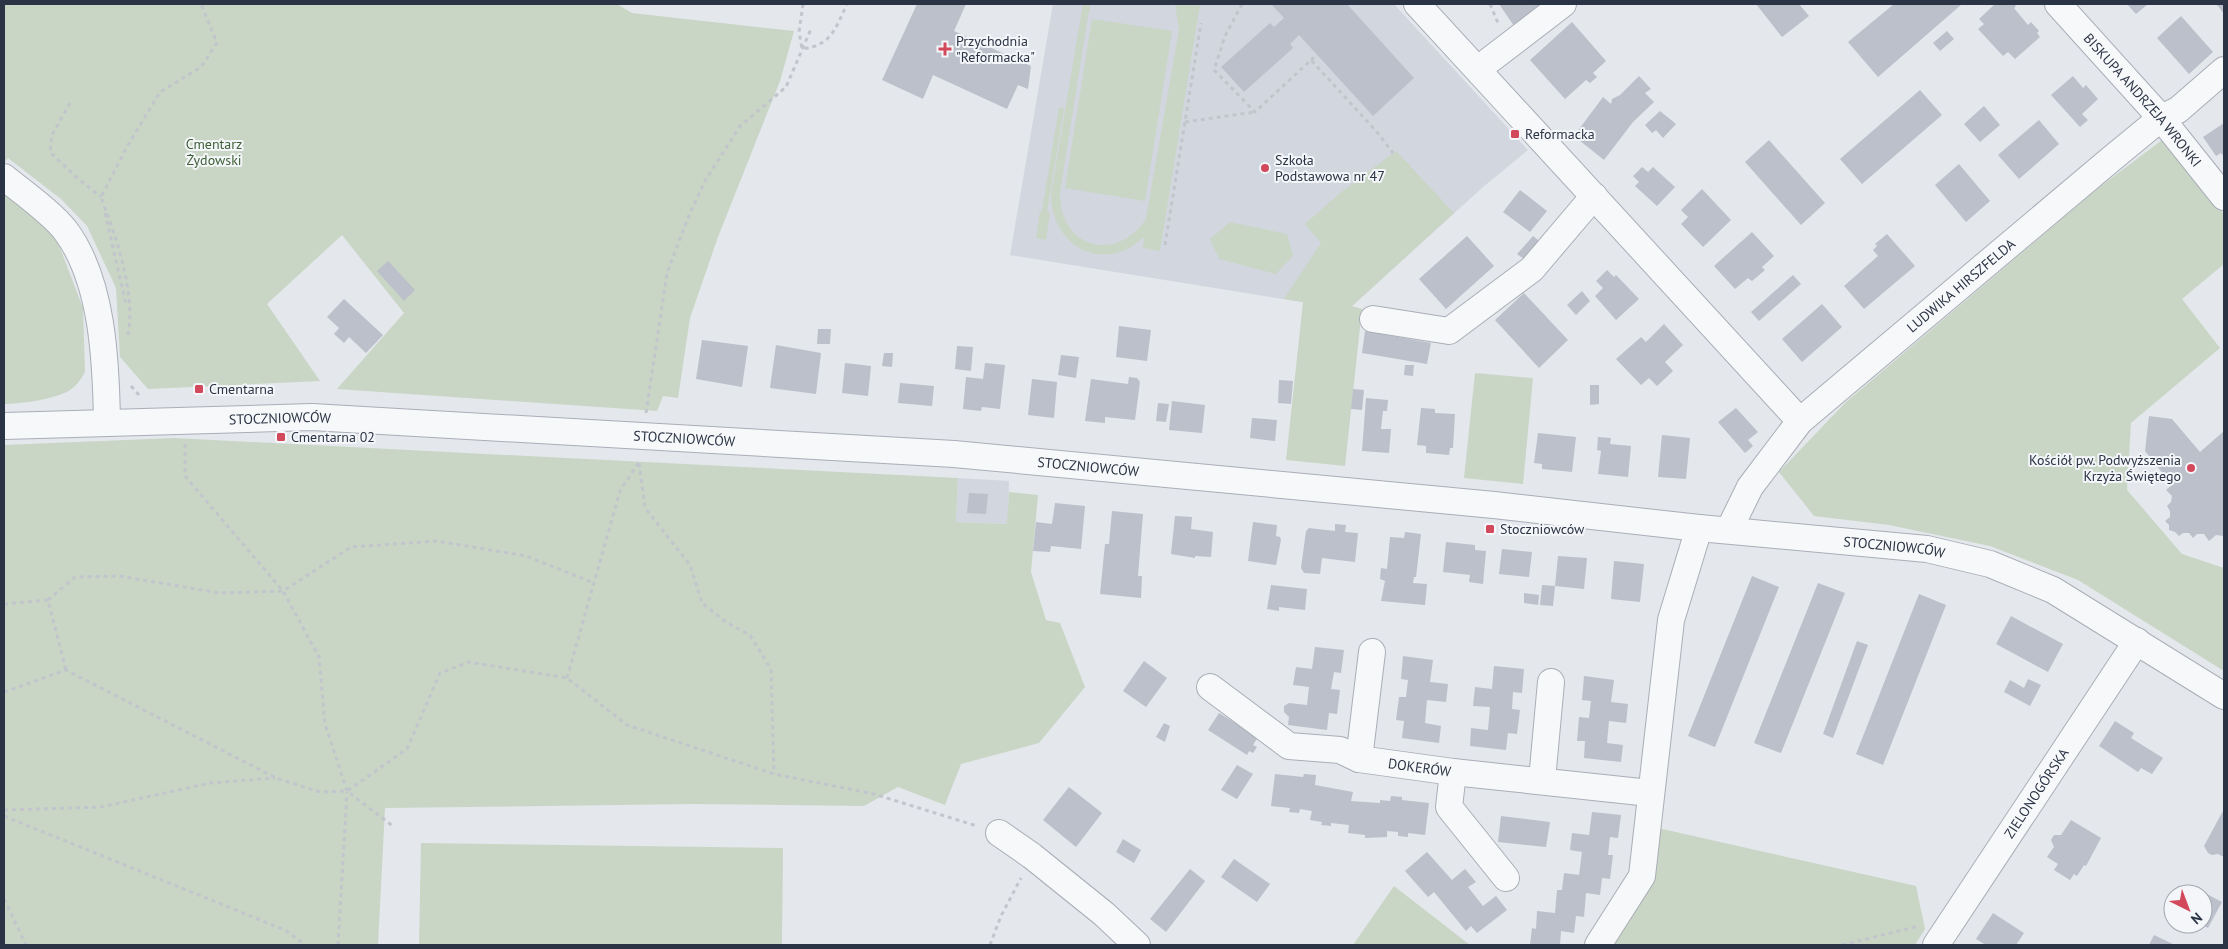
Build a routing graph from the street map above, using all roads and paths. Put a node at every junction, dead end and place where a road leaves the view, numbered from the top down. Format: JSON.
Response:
{"nodes":[{"id":1,"x":201,"y":4,"type":"edge"},
{"id":2,"x":803,"y":4,"type":"edge"},
{"id":3,"x":847,"y":4,"type":"edge"},
{"id":4,"x":1242,"y":4,"type":"edge"},
{"id":5,"x":1417,"y":4,"type":"edge"},
{"id":6,"x":1490,"y":4,"type":"edge"},
{"id":7,"x":1562,"y":4,"type":"edge"},
{"id":8,"x":2058,"y":4,"type":"edge"},
{"id":9,"x":1201,"y":23,"type":"dead end"},
{"id":10,"x":1500,"y":28,"type":"dead end"},
{"id":11,"x":811,"y":29,"type":"dead end"},
{"id":12,"x":802,"y":49,"type":"junction"},
{"id":13,"x":1316,"y":55,"type":"dead end"},
{"id":14,"x":1311,"y":60,"type":"junction"},
{"id":15,"x":1478,"y":69,"type":"junction"},
{"id":16,"x":2224,"y":70,"type":"edge"},
{"id":17,"x":70,"y":103,"type":"dead end"},
{"id":18,"x":1255,"y":112,"type":"junction"},
{"id":19,"x":2161,"y":118,"type":"junction"},
{"id":20,"x":1185,"y":122,"type":"junction"},
{"id":21,"x":1394,"y":153,"type":"dead end"},
{"id":22,"x":4,"y":177,"type":"edge"},
{"id":23,"x":1594,"y":196,"type":"junction"},
{"id":24,"x":101,"y":197,"type":"junction"},
{"id":25,"x":2224,"y":197,"type":"edge"},
{"id":26,"x":1165,"y":245,"type":"dead end"},
{"id":27,"x":1373,"y":319,"type":"dead end"},
{"id":28,"x":106,"y":360,"type":"junction"},
{"id":29,"x":645,"y":415,"type":"dead end"},
{"id":30,"x":1800,"y":421,"type":"junction"},
{"id":31,"x":107,"y":422,"type":"junction"},
{"id":32,"x":4,"y":426,"type":"edge"},
{"id":33,"x":185,"y":442,"type":"dead end"},
{"id":34,"x":640,"y":455,"type":"dead end"},
{"id":35,"x":639,"y":463,"type":"junction"},
{"id":36,"x":1699,"y":528,"type":"junction"},
{"id":37,"x":1728,"y":530,"type":"junction"},
{"id":38,"x":594,"y":583,"type":"junction"},
{"id":39,"x":283,"y":591,"type":"junction"},
{"id":40,"x":48,"y":600,"type":"junction"},
{"id":41,"x":4,"y":604,"type":"edge"},
{"id":42,"x":2137,"y":641,"type":"junction"},
{"id":43,"x":1372,"y":652,"type":"dead end"},
{"id":44,"x":66,"y":670,"type":"junction"},
{"id":45,"x":566,"y":678,"type":"junction"},
{"id":46,"x":1552,"y":682,"type":"dead end"},
{"id":47,"x":1210,"y":687,"type":"dead end"},
{"id":48,"x":4,"y":692,"type":"edge"},
{"id":49,"x":2224,"y":696,"type":"edge"},
{"id":50,"x":1359,"y":759,"type":"junction"},
{"id":51,"x":1453,"y":772,"type":"junction"},
{"id":52,"x":774,"y":774,"type":"junction"},
{"id":53,"x":276,"y":778,"type":"junction"},
{"id":54,"x":1542,"y":780,"type":"junction"},
{"id":55,"x":348,"y":791,"type":"junction"},
{"id":56,"x":1650,"y":793,"type":"junction"},
{"id":57,"x":4,"y":810,"type":"edge"},
{"id":58,"x":4,"y":816,"type":"edge"},
{"id":59,"x":394,"y":827,"type":"dead end"},
{"id":60,"x":999,"y":833,"type":"joint"},
{"id":61,"x":1032,"y":856,"type":"junction"},
{"id":62,"x":1506,"y":878,"type":"dead end"},
{"id":63,"x":4,"y":899,"type":"edge"},
{"id":64,"x":1939,"y":942,"type":"edge"},
{"id":65,"x":26,"y":945,"type":"edge"},
{"id":66,"x":306,"y":945,"type":"edge"},
{"id":67,"x":338,"y":945,"type":"edge"},
{"id":68,"x":990,"y":945,"type":"edge"},
{"id":69,"x":1137,"y":945,"type":"edge"},
{"id":70,"x":1598,"y":945,"type":"edge"},
{"id":71,"x":1842,"y":945,"type":"edge"}],
"edges":[{"from":1,"to":24,"type":"path"},
{"from":2,"to":12,"type":"path"},
{"from":3,"to":12,"type":"path"},
{"from":4,"to":18,"type":"path"},
{"from":5,"to":15,"type":"street"},
{"from":6,"to":10,"type":"path"},
{"from":7,"to":15,"type":"street"},
{"from":8,"to":19,"type":"street","name":"BISKUPA ANDRZEJA WRONKI"},
{"from":9,"to":20,"type":"path"},
{"from":11,"to":12,"type":"path"},
{"from":12,"to":29,"type":"path"},
{"from":13,"to":14,"type":"path"},
{"from":14,"to":18,"type":"path"},
{"from":14,"to":21,"type":"path"},
{"from":15,"to":23,"type":"street"},
{"from":16,"to":19,"type":"street","name":"LUDWIKA HIRSZFELDA"},
{"from":17,"to":24,"type":"path"},
{"from":18,"to":20,"type":"path"},
{"from":19,"to":25,"type":"street","name":"BISKUPA ANDRZEJA WRONKI"},
{"from":19,"to":30,"type":"street","name":"LUDWIKA HIRSZFELDA"},
{"from":20,"to":26,"type":"path"},
{"from":22,"to":28,"type":"street"},
{"from":23,"to":27,"type":"street"},
{"from":23,"to":30,"type":"street"},
{"from":24,"to":28,"type":"path"},
{"from":28,"to":31,"type":"street"},
{"from":30,"to":37,"type":"street","name":"LUDWIKA HIRSZFELDA"},
{"from":31,"to":32,"type":"street","name":"STOCZNIOWCÓW"},
{"from":31,"to":36,"type":"street","name":"STOCZNIOWCÓW"},
{"from":33,"to":39,"type":"path"},
{"from":34,"to":35,"type":"path"},
{"from":35,"to":38,"type":"path"},
{"from":35,"to":52,"type":"path"},
{"from":36,"to":37,"type":"street","name":"STOCZNIOWCÓW"},
{"from":36,"to":56,"type":"street"},
{"from":37,"to":42,"type":"street","name":"STOCZNIOWCÓW"},
{"from":38,"to":39,"type":"path"},
{"from":38,"to":45,"type":"path"},
{"from":39,"to":40,"type":"path"},
{"from":39,"to":55,"type":"path"},
{"from":40,"to":41,"type":"path"},
{"from":40,"to":44,"type":"path"},
{"from":42,"to":49,"type":"street","name":"STOCZNIOWCÓW"},
{"from":42,"to":64,"type":"street","name":"ZIELONOGÓRSKA"},
{"from":43,"to":50,"type":"street"},
{"from":44,"to":48,"type":"path"},
{"from":44,"to":53,"type":"path"},
{"from":45,"to":52,"type":"path"},
{"from":45,"to":55,"type":"path"},
{"from":46,"to":54,"type":"street"},
{"from":47,"to":50,"type":"street","name":"DOKERÓW"},
{"from":50,"to":51,"type":"street","name":"DOKERÓW"},
{"from":51,"to":54,"type":"street","name":"DOKERÓW"},
{"from":51,"to":62,"type":"street"},
{"from":52,"to":60,"type":"path"},
{"from":53,"to":55,"type":"path"},
{"from":53,"to":57,"type":"path"},
{"from":54,"to":56,"type":"street","name":"DOKERÓW"},
{"from":55,"to":59,"type":"path"},
{"from":55,"to":67,"type":"path"},
{"from":56,"to":70,"type":"street"},
{"from":58,"to":66,"type":"path"},
{"from":60,"to":61,"type":"street"},
{"from":61,"to":68,"type":"path"},
{"from":61,"to":69,"type":"street"},
{"from":63,"to":65,"type":"path"},
{"from":64,"to":71,"type":"path"}]}
